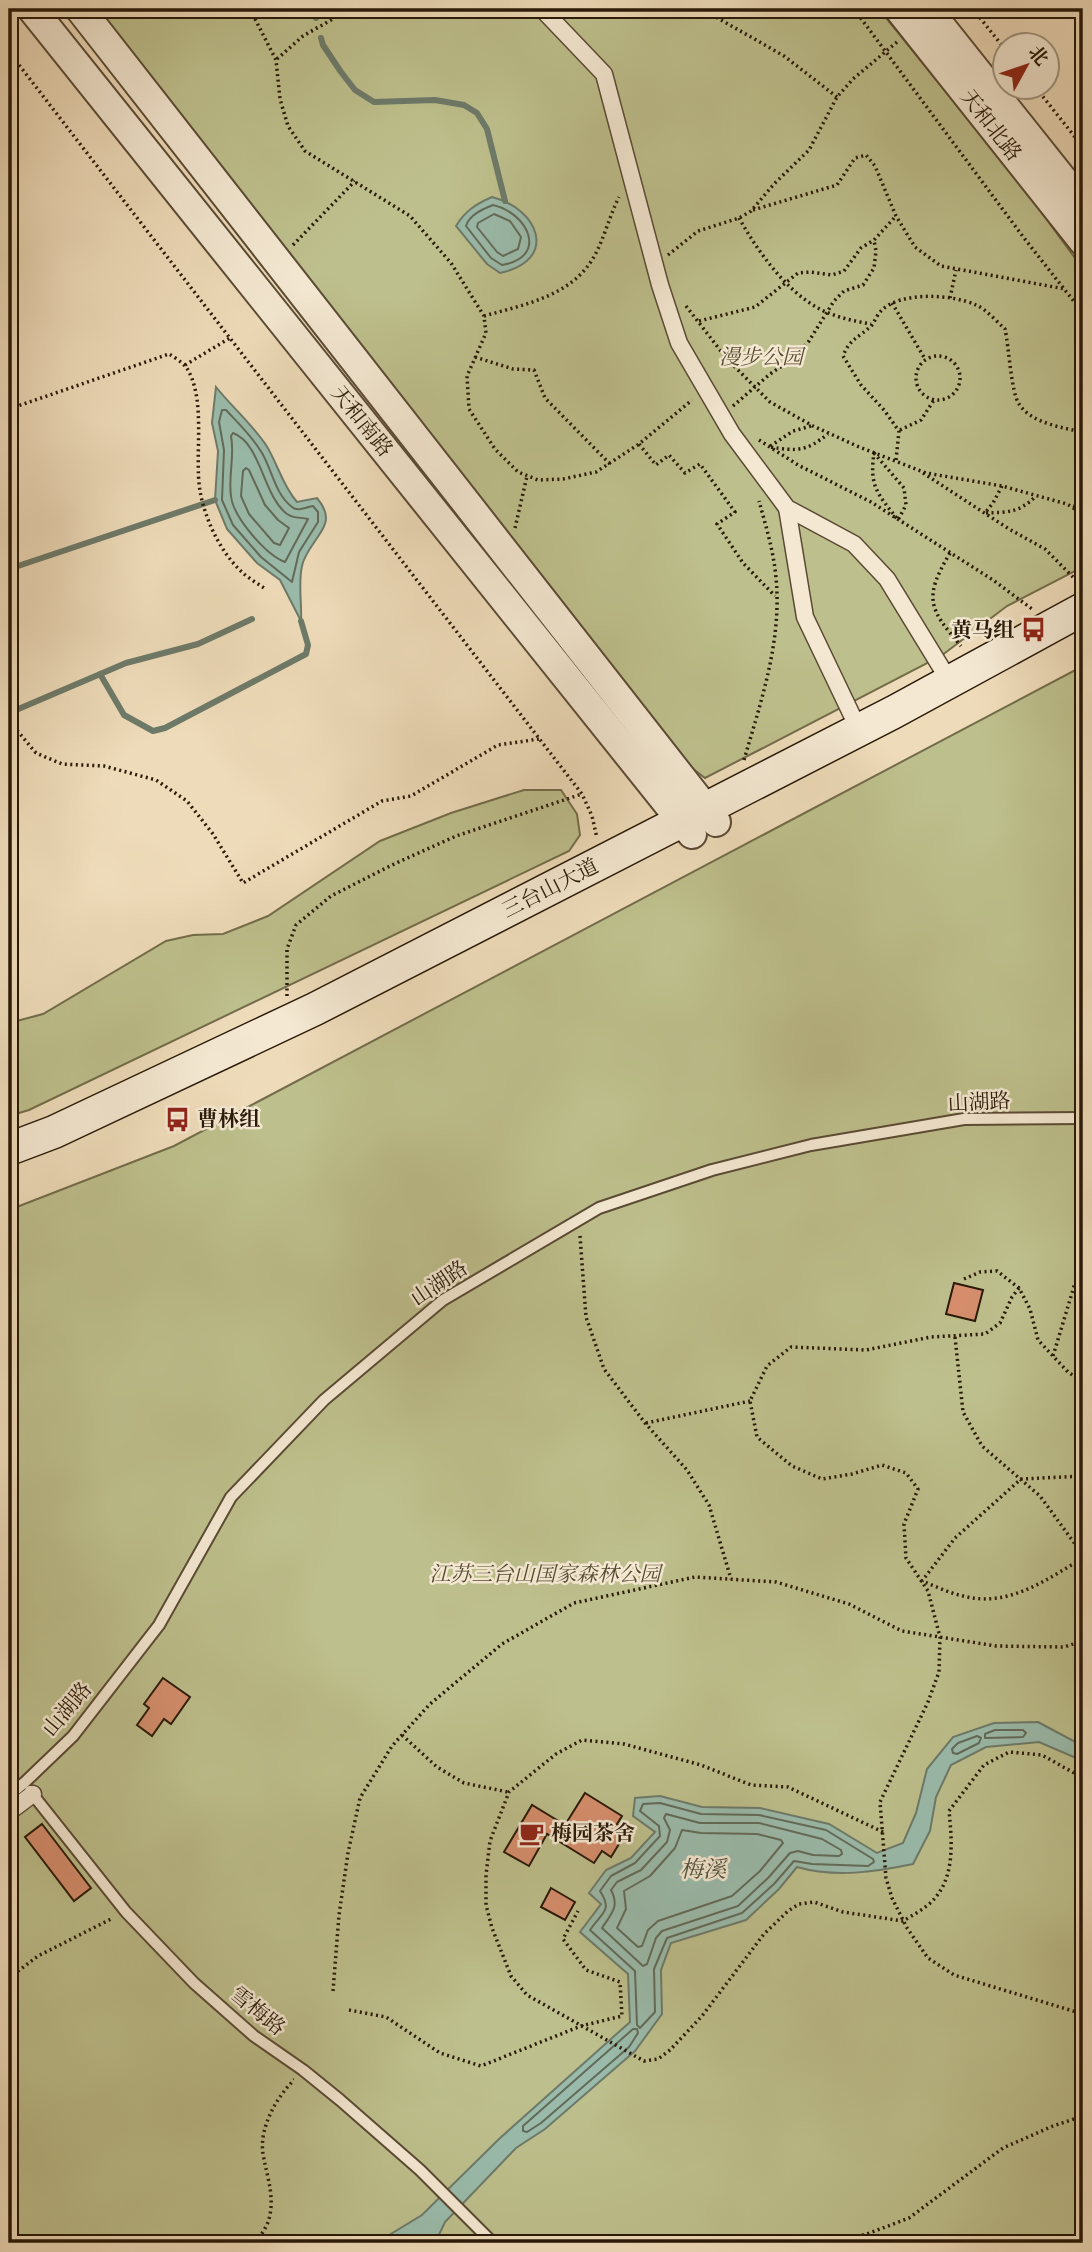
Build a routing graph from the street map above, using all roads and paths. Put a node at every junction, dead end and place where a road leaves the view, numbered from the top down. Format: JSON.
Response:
{"nodes":[{"id":1,"x":33,"y":9,"type":"edge"},
{"id":2,"x":80,"y":9,"type":"edge"},
{"id":3,"x":250,"y":9,"type":"edge"},
{"id":4,"x":350,"y":9,"type":"edge"},
{"id":5,"x":542,"y":9,"type":"edge"},
{"id":6,"x":702,"y":9,"type":"edge"},
{"id":7,"x":854,"y":9,"type":"edge"},
{"id":8,"x":973,"y":9,"type":"edge"},
{"id":9,"x":913,"y":15,"type":"edge"},
{"id":10,"x":991,"y":32,"type":"edge"},
{"id":11,"x":887,"y":50,"type":"junction"},
{"id":12,"x":9,"y":52,"type":"edge"},
{"id":13,"x":276,"y":60,"type":"junction"},
{"id":14,"x":837,"y":97,"type":"junction"},
{"id":15,"x":1047,"y":102,"type":"edge"},
{"id":16,"x":1083,"y":147,"type":"edge"},
{"id":17,"x":355,"y":181,"type":"junction"},
{"id":18,"x":634,"y":184,"type":"junction"},
{"id":19,"x":1083,"y":205,"type":"edge"},
{"id":20,"x":751,"y":211,"type":"junction"},
{"id":21,"x":896,"y":216,"type":"junction"},
{"id":22,"x":739,"y":218,"type":"junction"},
{"id":23,"x":874,"y":240,"type":"junction"},
{"id":24,"x":1083,"y":241,"type":"edge"},
{"id":25,"x":277,"y":261,"type":"junction"},
{"id":26,"x":655,"y":265,"type":"junction"},
{"id":27,"x":956,"y":270,"type":"junction"},
{"id":28,"x":786,"y":282,"type":"junction"},
{"id":29,"x":1065,"y":289,"type":"junction"},
{"id":30,"x":950,"y":299,"type":"junction"},
{"id":31,"x":684,"y":302,"type":"dead end"},
{"id":32,"x":892,"y":303,"type":"junction"},
{"id":33,"x":827,"y":312,"type":"junction"},
{"id":34,"x":1083,"y":313,"type":"edge"},
{"id":35,"x":484,"y":316,"type":"junction"},
{"id":36,"x":698,"y":321,"type":"junction"},
{"id":37,"x":872,"y":324,"type":"junction"},
{"id":38,"x":229,"y":338,"type":"junction"},
{"id":39,"x":475,"y":357,"type":"junction"},
{"id":40,"x":925,"y":359,"type":"junction"},
{"id":41,"x":185,"y":365,"type":"junction"},
{"id":42,"x":755,"y":387,"type":"junction"},
{"id":43,"x":706,"y":390,"type":"junction"},
{"id":44,"x":934,"y":400,"type":"junction"},
{"id":45,"x":9,"y":410,"type":"edge"},
{"id":46,"x":722,"y":416,"type":"junction"},
{"id":47,"x":813,"y":426,"type":"junction"},
{"id":48,"x":900,"y":430,"type":"junction"},
{"id":49,"x":1083,"y":432,"type":"edge"},
{"id":50,"x":829,"y":433,"type":"junction"},
{"id":51,"x":639,"y":444,"type":"junction"},
{"id":52,"x":769,"y":447,"type":"junction"},
{"id":53,"x":874,"y":453,"type":"junction"},
{"id":54,"x":747,"y":455,"type":"junction"},
{"id":55,"x":895,"y":461,"type":"junction"},
{"id":56,"x":610,"y":464,"type":"junction"},
{"id":57,"x":918,"y":470,"type":"junction"},
{"id":58,"x":527,"y":476,"type":"junction"},
{"id":59,"x":1002,"y":486,"type":"junction"},
{"id":60,"x":1036,"y":496,"type":"junction"},
{"id":61,"x":787,"y":508,"type":"junction"},
{"id":62,"x":1083,"y":512,"type":"edge"},
{"id":63,"x":985,"y":513,"type":"junction"},
{"id":64,"x":898,"y":520,"type":"junction"},
{"id":65,"x":950,"y":554,"type":"junction"},
{"id":66,"x":509,"y":558,"type":"junction"},
{"id":67,"x":1083,"y":587,"type":"edge"},
{"id":68,"x":264,"y":588,"type":"dead end"},
{"id":69,"x":776,"y":596,"type":"junction"},
{"id":70,"x":1083,"y":609,"type":"edge"},
{"id":71,"x":1053,"y":625,"type":"junction"},
{"id":72,"x":1083,"y":633,"type":"edge"},
{"id":73,"x":978,"y":666,"type":"junction"},
{"id":74,"x":950,"y":682,"type":"junction"},
{"id":75,"x":10,"y":722,"type":"edge"},
{"id":76,"x":859,"y":730,"type":"junction"},
{"id":77,"x":540,"y":739,"type":"junction"},
{"id":78,"x":735,"y":793,"type":"junction"},
{"id":79,"x":582,"y":794,"type":"junction"},
{"id":80,"x":698,"y":821,"type":"junction"},
{"id":81,"x":601,"y":862,"type":"junction"},
{"id":82,"x":288,"y":1021,"type":"junction"},
{"id":83,"x":1083,"y":1118,"type":"edge"},
{"id":84,"x":9,"y":1149,"type":"edge"},
{"id":85,"x":9,"y":1163,"type":"edge"},
{"id":86,"x":579,"y":1220,"type":"junction"},
{"id":87,"x":1083,"y":1265,"type":"edge"},
{"id":88,"x":964,"y":1279,"type":"dead end"},
{"id":89,"x":1019,"y":1288,"type":"junction"},
{"id":90,"x":955,"y":1337,"type":"junction"},
{"id":91,"x":1053,"y":1356,"type":"junction"},
{"id":92,"x":1083,"y":1382,"type":"edge"},
{"id":93,"x":750,"y":1401,"type":"junction"},
{"id":94,"x":645,"y":1423,"type":"junction"},
{"id":95,"x":1083,"y":1476,"type":"edge"},
{"id":96,"x":1021,"y":1479,"type":"junction"},
{"id":97,"x":1083,"y":1557,"type":"edge"},
{"id":98,"x":731,"y":1579,"type":"junction"},
{"id":99,"x":922,"y":1581,"type":"junction"},
{"id":100,"x":940,"y":1637,"type":"junction"},
{"id":101,"x":1083,"y":1641,"type":"edge"},
{"id":102,"x":402,"y":1735,"type":"junction"},
{"id":103,"x":1083,"y":1778,"type":"edge"},
{"id":104,"x":29,"y":1789,"type":"junction"},
{"id":105,"x":509,"y":1792,"type":"junction"},
{"id":106,"x":9,"y":1795,"type":"edge"},
{"id":107,"x":9,"y":1812,"type":"edge"},
{"id":108,"x":883,"y":1832,"type":"junction"},
{"id":109,"x":578,"y":1911,"type":"dead end"},
{"id":110,"x":127,"y":1912,"type":"junction"},
{"id":111,"x":903,"y":1922,"type":"junction"},
{"id":112,"x":9,"y":1978,"type":"edge"},
{"id":113,"x":333,"y":1991,"type":"dead end"},
{"id":114,"x":349,"y":2010,"type":"dead end"},
{"id":115,"x":1083,"y":2014,"type":"edge"},
{"id":116,"x":581,"y":2026,"type":"junction"},
{"id":117,"x":303,"y":2070,"type":"junction"},
{"id":118,"x":1083,"y":2116,"type":"edge"},
{"id":119,"x":256,"y":2243,"type":"edge"},
{"id":120,"x":493,"y":2243,"type":"edge"},
{"id":121,"x":830,"y":2243,"type":"edge"}],
"edges":[{"from":1,"to":80,"type":"street","name":"天和南路"},
{"from":2,"to":25,"type":"street","name":"天和南路"},
{"from":3,"to":13,"type":"path"},
{"from":4,"to":13,"type":"path"},
{"from":5,"to":18,"type":"street"},
{"from":6,"to":14,"type":"path"},
{"from":7,"to":11,"type":"path"},
{"from":8,"to":10,"type":"path"},
{"from":9,"to":11,"type":"path"},
{"from":9,"to":19,"type":"street","name":"天和北路"},
{"from":9,"to":24,"type":"street","name":"天和北路"},
{"from":11,"to":14,"type":"path"},
{"from":11,"to":29,"type":"path"},
{"from":12,"to":38,"type":"path"},
{"from":13,"to":17,"type":"path"},
{"from":14,"to":20,"type":"path"},
{"from":15,"to":16,"type":"path"},
{"from":17,"to":25,"type":"path"},
{"from":17,"to":35,"type":"path"},
{"from":18,"to":26,"type":"street"},
{"from":18,"to":35,"type":"path"},
{"from":20,"to":21,"type":"path"},
{"from":20,"to":22,"type":"path"},
{"from":21,"to":23,"type":"path"},
{"from":21,"to":27,"type":"path"},
{"from":22,"to":26,"type":"path"},
{"from":22,"to":28,"type":"path"},
{"from":23,"to":28,"type":"path"},
{"from":23,"to":33,"type":"path"},
{"from":25,"to":66,"type":"street","name":"天和南路"},
{"from":26,"to":43,"type":"street"},
{"from":27,"to":29,"type":"path"},
{"from":27,"to":30,"type":"path"},
{"from":28,"to":33,"type":"path"},
{"from":28,"to":36,"type":"path"},
{"from":29,"to":34,"type":"path"},
{"from":30,"to":32,"type":"path"},
{"from":30,"to":49,"type":"path"},
{"from":31,"to":36,"type":"path"},
{"from":32,"to":37,"type":"path"},
{"from":32,"to":40,"type":"path"},
{"from":33,"to":37,"type":"path"},
{"from":33,"to":42,"type":"path"},
{"from":35,"to":39,"type":"path"},
{"from":36,"to":42,"type":"path"},
{"from":37,"to":48,"type":"path"},
{"from":38,"to":41,"type":"path"},
{"from":38,"to":77,"type":"path"},
{"from":39,"to":56,"type":"path"},
{"from":39,"to":58,"type":"path"},
{"from":40,"to":44,"type":"path"},
{"from":40,"to":44,"type":"path"},
{"from":41,"to":45,"type":"path"},
{"from":41,"to":68,"type":"path"},
{"from":42,"to":46,"type":"path"},
{"from":42,"to":47,"type":"path"},
{"from":43,"to":46,"type":"street"},
{"from":43,"to":51,"type":"path"},
{"from":44,"to":48,"type":"path"},
{"from":46,"to":52,"type":"path"},
{"from":46,"to":54,"type":"street"},
{"from":47,"to":50,"type":"path"},
{"from":47,"to":52,"type":"path"},
{"from":48,"to":55,"type":"path"},
{"from":50,"to":52,"type":"path"},
{"from":50,"to":53,"type":"path"},
{"from":51,"to":56,"type":"path"},
{"from":51,"to":69,"type":"path"},
{"from":52,"to":64,"type":"path"},
{"from":53,"to":55,"type":"path"},
{"from":53,"to":64,"type":"path"},
{"from":53,"to":64,"type":"path"},
{"from":54,"to":61,"type":"street"},
{"from":54,"to":69,"type":"path"},
{"from":55,"to":57,"type":"path"},
{"from":56,"to":58,"type":"path"},
{"from":57,"to":59,"type":"path"},
{"from":57,"to":63,"type":"path"},
{"from":58,"to":66,"type":"path"},
{"from":59,"to":60,"type":"path"},
{"from":59,"to":63,"type":"path"},
{"from":60,"to":62,"type":"path"},
{"from":60,"to":63,"type":"path"},
{"from":61,"to":74,"type":"street"},
{"from":61,"to":76,"type":"street"},
{"from":63,"to":67,"type":"path"},
{"from":64,"to":65,"type":"path"},
{"from":65,"to":71,"type":"path"},
{"from":65,"to":73,"type":"path"},
{"from":66,"to":80,"type":"street","name":"天和南路"},
{"from":69,"to":78,"type":"path"},
{"from":70,"to":71,"type":"main road","name":"三台山大道"},
{"from":71,"to":73,"type":"main road","name":"三台山大道"},
{"from":72,"to":80,"type":"main road","name":"三台山大道"},
{"from":73,"to":74,"type":"main road","name":"三台山大道"},
{"from":74,"to":76,"type":"main road","name":"三台山大道"},
{"from":75,"to":77,"type":"path"},
{"from":76,"to":78,"type":"main road","name":"三台山大道"},
{"from":77,"to":79,"type":"path"},
{"from":78,"to":80,"type":"main road","name":"三台山大道"},
{"from":79,"to":81,"type":"path"},
{"from":79,"to":82,"type":"path"},
{"from":80,"to":81,"type":"main road","name":"三台山大道"},
{"from":80,"to":85,"type":"main road","name":"三台山大道"},
{"from":81,"to":82,"type":"main road","name":"三台山大道"},
{"from":82,"to":84,"type":"main road","name":"三台山大道"},
{"from":83,"to":86,"type":"lane","name":"山湖路"},
{"from":86,"to":94,"type":"path"},
{"from":86,"to":104,"type":"lane","name":"山湖路"},
{"from":87,"to":91,"type":"path"},
{"from":88,"to":89,"type":"path"},
{"from":89,"to":90,"type":"path"},
{"from":89,"to":91,"type":"path"},
{"from":90,"to":93,"type":"path"},
{"from":90,"to":96,"type":"path"},
{"from":91,"to":92,"type":"path"},
{"from":93,"to":94,"type":"path"},
{"from":93,"to":99,"type":"path"},
{"from":94,"to":98,"type":"path"},
{"from":95,"to":96,"type":"path"},
{"from":96,"to":97,"type":"path"},
{"from":96,"to":99,"type":"path"},
{"from":97,"to":99,"type":"path"},
{"from":98,"to":100,"type":"path"},
{"from":98,"to":102,"type":"path"},
{"from":99,"to":100,"type":"path"},
{"from":100,"to":101,"type":"path"},
{"from":100,"to":108,"type":"path"},
{"from":102,"to":105,"type":"path"},
{"from":102,"to":113,"type":"path"},
{"from":103,"to":111,"type":"path"},
{"from":104,"to":106,"type":"lane","name":"山湖路"},
{"from":104,"to":107,"type":"street"},
{"from":104,"to":110,"type":"lane","name":"雪梅路"},
{"from":105,"to":108,"type":"path"},
{"from":105,"to":116,"type":"path"},
{"from":108,"to":111,"type":"path"},
{"from":109,"to":116,"type":"path"},
{"from":110,"to":112,"type":"path"},
{"from":110,"to":117,"type":"lane","name":"雪梅路"},
{"from":111,"to":115,"type":"path"},
{"from":111,"to":116,"type":"path"},
{"from":114,"to":116,"type":"path"},
{"from":117,"to":119,"type":"path"},
{"from":117,"to":120,"type":"lane","name":"雪梅路"},
{"from":118,"to":121,"type":"path"}]}
